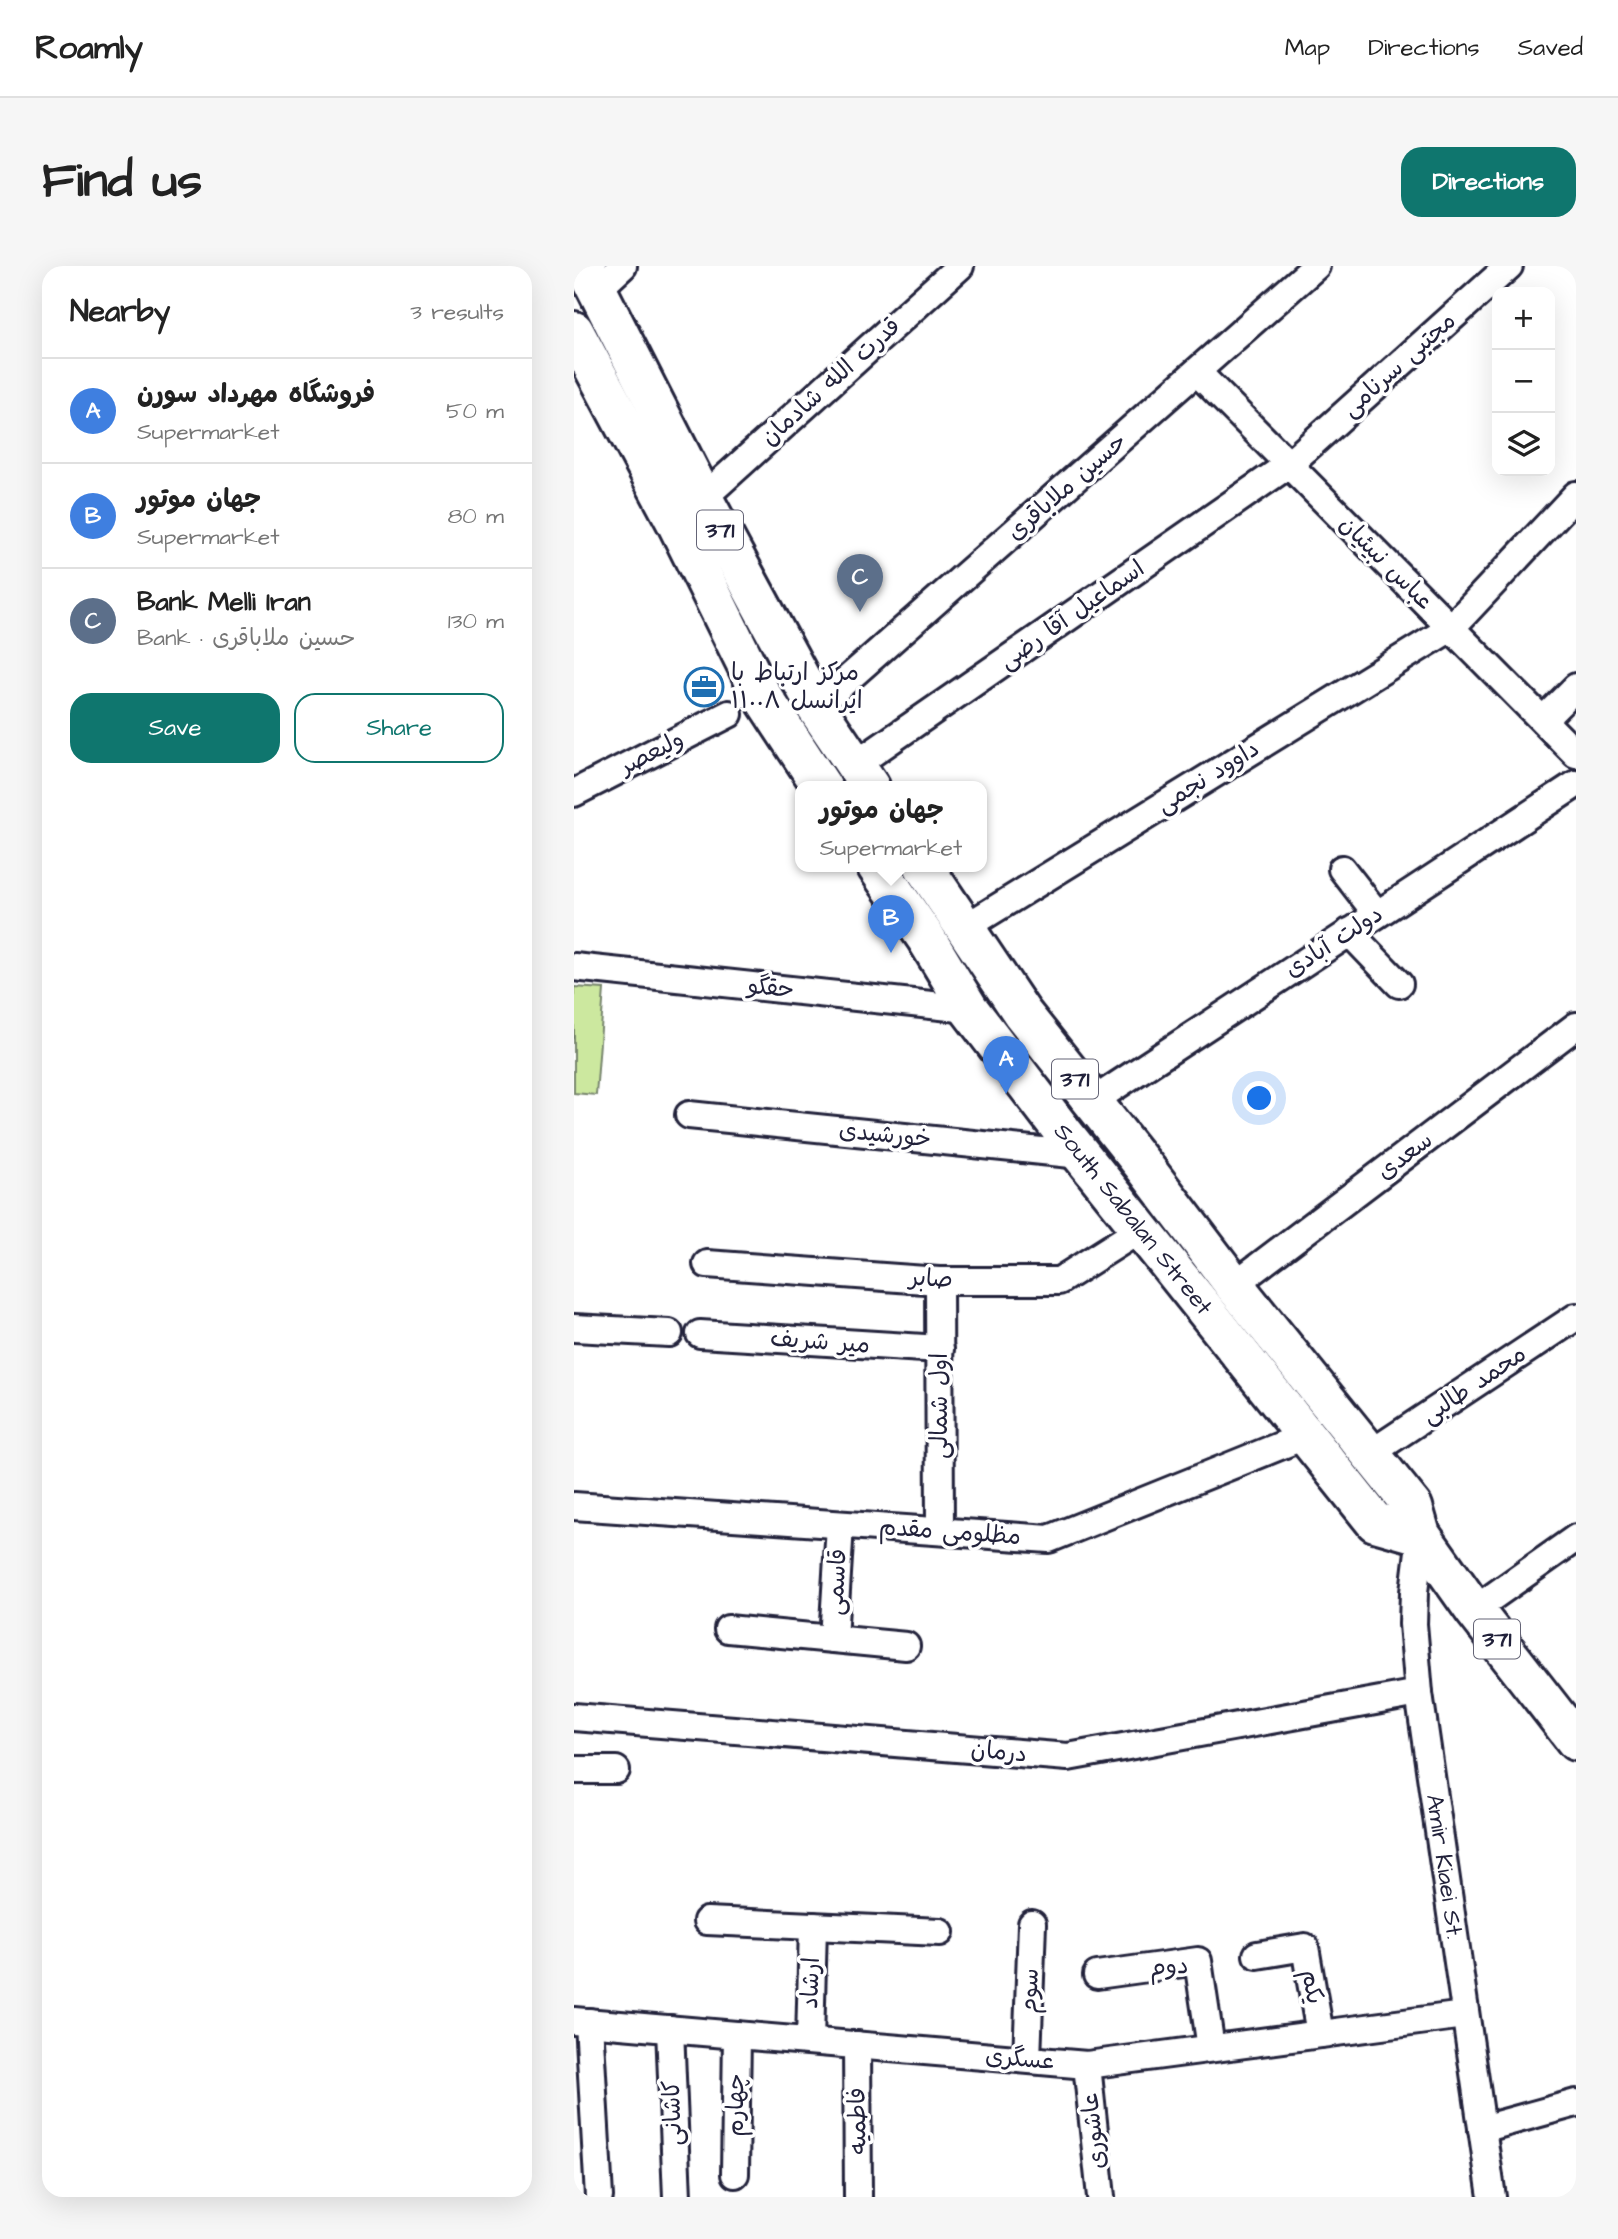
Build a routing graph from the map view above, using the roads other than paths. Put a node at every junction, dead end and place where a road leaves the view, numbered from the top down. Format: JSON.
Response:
{"nodes":[{"id":1,"x":960,"y":266,"type":"edge"},
{"id":2,"x":1316,"y":266,"type":"edge"},
{"id":3,"x":1509,"y":266,"type":"edge"},
{"id":4,"x":595,"y":283,"type":"edge"},
{"id":5,"x":574,"y":331,"type":"edge"},
{"id":6,"x":1197,"y":372,"type":"junction"},
{"id":7,"x":1289,"y":465,"type":"junction"},
{"id":8,"x":1576,"y":495,"type":"edge"},
{"id":9,"x":703,"y":498,"type":"junction"},
{"id":10,"x":1451,"y":628,"type":"junction"},
{"id":11,"x":1576,"y":687,"type":"edge"},
{"id":12,"x":816,"y":707,"type":"junction"},
{"id":13,"x":729,"y":714,"type":"dead end"},
{"id":14,"x":1543,"y":720,"type":"junction"},
{"id":15,"x":785,"y":733,"type":"junction"},
{"id":16,"x":1576,"y":754,"type":"edge"},
{"id":17,"x":862,"y":776,"type":"edge"},
{"id":18,"x":818,"y":781,"type":"edge"},
{"id":19,"x":1576,"y":784,"type":"edge"},
{"id":20,"x":574,"y":793,"type":"edge"},
{"id":21,"x":1342,"y":869,"type":"dead end"},
{"id":22,"x":880,"y":872,"type":"edge"},
{"id":23,"x":927,"y":872,"type":"edge"},
{"id":24,"x":1377,"y":914,"type":"junction"},
{"id":25,"x":962,"y":923,"type":"junction"},
{"id":26,"x":1349,"y":932,"type":"junction"},
{"id":27,"x":926,"y":938,"type":"junction"},
{"id":28,"x":574,"y":967,"type":"edge"},
{"id":29,"x":1399,"y":984,"type":"dead end"},
{"id":30,"x":969,"y":1009,"type":"junction"},
{"id":31,"x":1576,"y":1026,"type":"edge"},
{"id":32,"x":1093,"y":1101,"type":"junction"},
{"id":33,"x":689,"y":1115,"type":"dead end"},
{"id":34,"x":1081,"y":1155,"type":"junction"},
{"id":35,"x":1141,"y":1229,"type":"junction"},
{"id":36,"x":707,"y":1264,"type":"dead end"},
{"id":37,"x":939,"y":1281,"type":"junction"},
{"id":38,"x":1218,"y":1295,"type":"junction"},
{"id":39,"x":1576,"y":1317,"type":"edge"},
{"id":40,"x":574,"y":1328,"type":"edge"},
{"id":41,"x":669,"y":1333,"type":"dead end"},
{"id":42,"x":700,"y":1334,"type":"dead end"},
{"id":43,"x":940,"y":1349,"type":"junction"},
{"id":44,"x":1307,"y":1435,"type":"junction"},
{"id":45,"x":1371,"y":1453,"type":"junction"},
{"id":46,"x":574,"y":1506,"type":"edge"},
{"id":47,"x":840,"y":1525,"type":"junction"},
{"id":48,"x":940,"y":1531,"type":"junction"},
{"id":49,"x":1421,"y":1535,"type":"junction"},
{"id":50,"x":1576,"y":1538,"type":"edge"},
{"id":51,"x":1474,"y":1610,"type":"junction"},
{"id":52,"x":728,"y":1629,"type":"dead end"},
{"id":53,"x":833,"y":1639,"type":"junction"},
{"id":54,"x":906,"y":1646,"type":"dead end"},
{"id":55,"x":1419,"y":1693,"type":"junction"},
{"id":56,"x":574,"y":1717,"type":"edge"},
{"id":57,"x":574,"y":1723,"type":"edge"},
{"id":58,"x":1576,"y":1741,"type":"edge"},
{"id":59,"x":574,"y":1770,"type":"edge"},
{"id":60,"x":616,"y":1770,"type":"dead end"},
{"id":61,"x":708,"y":1921,"type":"dead end"},
{"id":62,"x":1032,"y":1924,"type":"dead end"},
{"id":63,"x":813,"y":1926,"type":"junction"},
{"id":64,"x":940,"y":1932,"type":"dead end"},
{"id":65,"x":1257,"y":1955,"type":"dead end"},
{"id":66,"x":1097,"y":1975,"type":"dead end"},
{"id":67,"x":1464,"y":2015,"type":"junction"},
{"id":68,"x":582,"y":2022,"type":"edge"},
{"id":69,"x":670,"y":2029,"type":"junction"},
{"id":70,"x":1320,"y":2034,"type":"junction"},
{"id":71,"x":737,"y":2035,"type":"junction"},
{"id":72,"x":810,"y":2041,"type":"junction"},
{"id":73,"x":857,"y":2045,"type":"junction"},
{"id":74,"x":1211,"y":2048,"type":"junction"},
{"id":75,"x":1027,"y":2059,"type":"junction"},
{"id":76,"x":1087,"y":2065,"type":"junction"},
{"id":77,"x":1576,"y":2104,"type":"edge"},
{"id":78,"x":1482,"y":2129,"type":"junction"},
{"id":79,"x":735,"y":2174,"type":"dead end"},
{"id":80,"x":599,"y":2197,"type":"edge"},
{"id":81,"x":677,"y":2197,"type":"edge"},
{"id":82,"x":858,"y":2197,"type":"edge"},
{"id":83,"x":1101,"y":2197,"type":"edge"},
{"id":84,"x":1492,"y":2197,"type":"edge"}],
"edges":[{"from":1,"to":9,"type":"street","name":"قدرت الله شادمان"},
{"from":2,"to":6,"type":"street","name":"حسین ملاباقری"},
{"from":3,"to":7,"type":"street","name":"مجتبی سرنامی"},
{"from":4,"to":9,"type":"main road","number":"371"},
{"from":5,"to":15,"type":"main road"},
{"from":6,"to":7,"type":"street","name":"عباس نبیئیان"},
{"from":6,"to":12,"type":"street","name":"حسین ملاباقری"},
{"from":7,"to":10,"type":"street","name":"عباس نبیئیان"},
{"from":7,"to":17,"type":"street","name":"اسماعیل آقا رضی"},
{"from":8,"to":10,"type":"street","name":"داوود نجمی"},
{"from":9,"to":12,"type":"main road","number":"371"},
{"from":10,"to":14,"type":"street","name":"عباس نبیئیان"},
{"from":10,"to":25,"type":"street","name":"داوود نجمی"},
{"from":11,"to":14,"type":"street"},
{"from":12,"to":15,"type":"main road"},
{"from":12,"to":17,"type":"main road","number":"371"},
{"from":13,"to":20,"type":"street","name":"ولیعصر"},
{"from":14,"to":16,"type":"street","name":"عباس نبیئیان"},
{"from":15,"to":18,"type":"main road"},
{"from":19,"to":24,"type":"street","name":"دولت آبادی"},
{"from":21,"to":24,"type":"street"},
{"from":22,"to":27,"type":"main road","name":"South Sabalan Street"},
{"from":23,"to":25,"type":"main road","name":"South Sabalan Street","number":"371"},
{"from":24,"to":26,"type":"street","name":"دولت آبادی"},
{"from":25,"to":27,"type":"main road"},
{"from":25,"to":32,"type":"main road","name":"South Sabalan Street","number":"371"},
{"from":26,"to":29,"type":"street"},
{"from":26,"to":32,"type":"street","name":"دولت آبادی"},
{"from":27,"to":30,"type":"main road","name":"South Sabalan Street"},
{"from":28,"to":30,"type":"street","name":"حقگو"},
{"from":30,"to":34,"type":"main road","name":"South Sabalan Street"},
{"from":31,"to":38,"type":"street","name":"سعدی"},
{"from":32,"to":38,"type":"main road","name":"South Sabalan Street","number":"371"},
{"from":33,"to":34,"type":"street","name":"خورشیدی"},
{"from":34,"to":35,"type":"main road","name":"South Sabalan Street"},
{"from":35,"to":37,"type":"street","name":"صابر"},
{"from":35,"to":38,"type":"main road","name":"South Sabalan Street"},
{"from":36,"to":37,"type":"street","name":"صابر"},
{"from":37,"to":43,"type":"street","name":"اول شمالی"},
{"from":38,"to":44,"type":"main road","name":"South Sabalan Street"},
{"from":38,"to":45,"type":"main road","name":"South Sabalan Street","number":"371"},
{"from":39,"to":45,"type":"street","name":"محمد طالبی"},
{"from":40,"to":41,"type":"street"},
{"from":42,"to":43,"type":"street","name":"میر شریف"},
{"from":43,"to":48,"type":"street","name":"اول شمالی"},
{"from":44,"to":48,"type":"street","name":"مظلومی مقدم"},
{"from":44,"to":49,"type":"main road","name":"South Sabalan Street"},
{"from":45,"to":49,"type":"main road","name":"South Sabalan Street","number":"371"},
{"from":46,"to":47,"type":"street","name":"مظلومی مقدم"},
{"from":47,"to":48,"type":"street","name":"مظلومی مقدم"},
{"from":47,"to":53,"type":"street","name":"قاسمی"},
{"from":49,"to":51,"type":"main road","name":"South Sabalan Street","number":"371"},
{"from":49,"to":55,"type":"street","name":"Amir Kiaei St."},
{"from":50,"to":51,"type":"street"},
{"from":51,"to":58,"type":"main road","name":"South Sabalan Street","number":"371"},
{"from":52,"to":53,"type":"street"},
{"from":53,"to":54,"type":"street"},
{"from":55,"to":56,"type":"street","name":"درمان"},
{"from":55,"to":67,"type":"street","name":"Amir Kiaei St."},
{"from":56,"to":57,"type":"street"},
{"from":59,"to":60,"type":"street"},
{"from":61,"to":63,"type":"street"},
{"from":62,"to":75,"type":"street","name":"سوم"},
{"from":63,"to":64,"type":"street"},
{"from":63,"to":72,"type":"street","name":"ارشاد"},
{"from":65,"to":70,"type":"street","name":"یکم"},
{"from":66,"to":74,"type":"street","name":"دوم"},
{"from":67,"to":70,"type":"street","name":"عسگری"},
{"from":67,"to":78,"type":"street","name":"Amir Kiaei St."},
{"from":68,"to":69,"type":"street","name":"عسگری"},
{"from":68,"to":80,"type":"street"},
{"from":69,"to":71,"type":"street","name":"عسگری"},
{"from":69,"to":81,"type":"street","name":"کاشانی"},
{"from":70,"to":74,"type":"street","name":"عسگری"},
{"from":71,"to":72,"type":"street","name":"عسگری"},
{"from":71,"to":79,"type":"street","name":"چهارم"},
{"from":72,"to":73,"type":"street","name":"عسگری"},
{"from":73,"to":75,"type":"street","name":"عسگری"},
{"from":73,"to":82,"type":"street","name":"فاطمیه"},
{"from":74,"to":76,"type":"street","name":"عسگری"},
{"from":75,"to":76,"type":"street","name":"عسگری"},
{"from":76,"to":83,"type":"street","name":"عاشوری"},
{"from":77,"to":78,"type":"street"},
{"from":78,"to":84,"type":"street","name":"Amir Kiaei St."}]}
